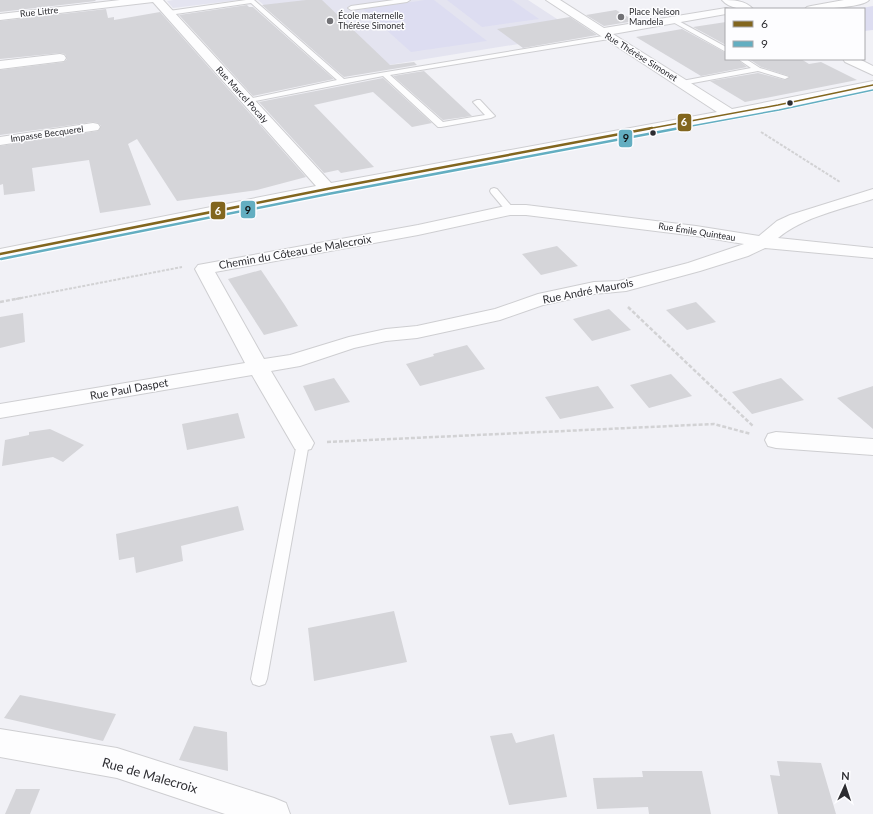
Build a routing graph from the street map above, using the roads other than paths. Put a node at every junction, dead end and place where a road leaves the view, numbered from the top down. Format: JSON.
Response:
{"nodes":[{"id":1,"x":149,"y":0,"type":"edge"},
{"id":2,"x":157,"y":0,"type":"edge"},
{"id":3,"x":407,"y":0,"type":"edge"},
{"id":4,"x":552,"y":0,"type":"edge"},
{"id":5,"x":728,"y":0,"type":"edge"},
{"id":6,"x":863,"y":0,"type":"edge"},
{"id":7,"x":351,"y":8,"type":"dead end"},
{"id":8,"x":743,"y":8,"type":"edge"},
{"id":9,"x":817,"y":8,"type":"edge"},
{"id":10,"x":725,"y":11,"type":"edge"},
{"id":11,"x":169,"y":13,"type":"junction"},
{"id":12,"x":0,"y":17,"type":"edge"},
{"id":13,"x":672,"y":20,"type":"junction"},
{"id":14,"x":606,"y":35,"type":"junction"},
{"id":15,"x":725,"y":49,"type":"edge"},
{"id":16,"x":60,"y":58,"type":"dead end"},
{"id":17,"x":743,"y":60,"type":"edge"},
{"id":18,"x":851,"y":60,"type":"edge"},
{"id":19,"x":0,"y":65,"type":"edge"},
{"id":20,"x":758,"y":69,"type":"junction"},
{"id":21,"x":873,"y":71,"type":"edge"},
{"id":22,"x":386,"y":74,"type":"junction"},
{"id":23,"x":785,"y":77,"type":"dead end"},
{"id":24,"x":342,"y":81,"type":"junction"},
{"id":25,"x":682,"y":83,"type":"junction"},
{"id":26,"x":873,"y":85,"type":"edge"},
{"id":27,"x":248,"y":101,"type":"junction"},
{"id":28,"x":476,"y":102,"type":"dead end"},
{"id":29,"x":730,"y":114,"type":"junction"},
{"id":30,"x":93,"y":127,"type":"dead end"},
{"id":31,"x":0,"y":141,"type":"edge"},
{"id":32,"x":327,"y":189,"type":"junction"},
{"id":33,"x":494,"y":191,"type":"dead end"},
{"id":34,"x":868,"y":195,"type":"edge"},
{"id":35,"x":510,"y":210,"type":"junction"},
{"id":36,"x":763,"y":242,"type":"junction"},
{"id":37,"x":873,"y":253,"type":"edge"},
{"id":38,"x":0,"y":254,"type":"edge"},
{"id":39,"x":258,"y":367,"type":"junction"},
{"id":40,"x":0,"y":411,"type":"edge"},
{"id":41,"x":776,"y":440,"type":"dead end"},
{"id":42,"x":303,"y":443,"type":"joint"},
{"id":43,"x":873,"y":447,"type":"edge"},
{"id":44,"x":259,"y":679,"type":"dead end"},
{"id":45,"x":0,"y":743,"type":"edge"},
{"id":46,"x":274,"y":814,"type":"edge"}],
"edges":[{"from":1,"to":12,"type":"street","name":"Rue Littre"},
{"from":2,"to":11,"type":"street","name":"Rue Marcel Pocaly"},
{"from":3,"to":7,"type":"lane"},
{"from":4,"to":14,"type":"street","name":"Rue Thérèse Simonet"},
{"from":5,"to":8,"type":"street"},
{"from":6,"to":9,"type":"street"},
{"from":10,"to":13,"type":"street"},
{"from":11,"to":24,"type":"lane"},
{"from":11,"to":27,"type":"street","name":"Rue Marcel Pocaly"},
{"from":13,"to":14,"type":"street"},
{"from":13,"to":15,"type":"lane"},
{"from":14,"to":22,"type":"lane"},
{"from":14,"to":25,"type":"street","name":"Rue Thérèse Simonet"},
{"from":16,"to":19,"type":"street"},
{"from":17,"to":20,"type":"lane"},
{"from":18,"to":21,"type":"street"},
{"from":20,"to":23,"type":"lane"},
{"from":20,"to":25,"type":"lane"},
{"from":22,"to":24,"type":"lane"},
{"from":22,"to":28,"type":"lane"},
{"from":24,"to":27,"type":"lane"},
{"from":25,"to":29,"type":"street","name":"Rue Thérèse Simonet"},
{"from":26,"to":29,"type":"street"},
{"from":27,"to":32,"type":"street","name":"Rue Marcel Pocaly"},
{"from":29,"to":32,"type":"street"},
{"from":30,"to":31,"type":"street","name":"Impasse Becquerel"},
{"from":32,"to":38,"type":"street"},
{"from":33,"to":35,"type":"lane"},
{"from":34,"to":36,"type":"street"},
{"from":35,"to":36,"type":"street","name":"Rue Émile Quinteau"},
{"from":35,"to":39,"type":"street","name":"Chemin du Côteau de Malecroix"},
{"from":36,"to":37,"type":"street"},
{"from":36,"to":39,"type":"street","name":"Rue André Maurois"},
{"from":39,"to":40,"type":"street","name":"Rue Paul Daspet"},
{"from":39,"to":42,"type":"street","name":"Chemin du Côteau de Malecroix"},
{"from":41,"to":43,"type":"street"},
{"from":42,"to":44,"type":"lane"},
{"from":45,"to":46,"type":"street","name":"Rue de Malecroix"}]}
